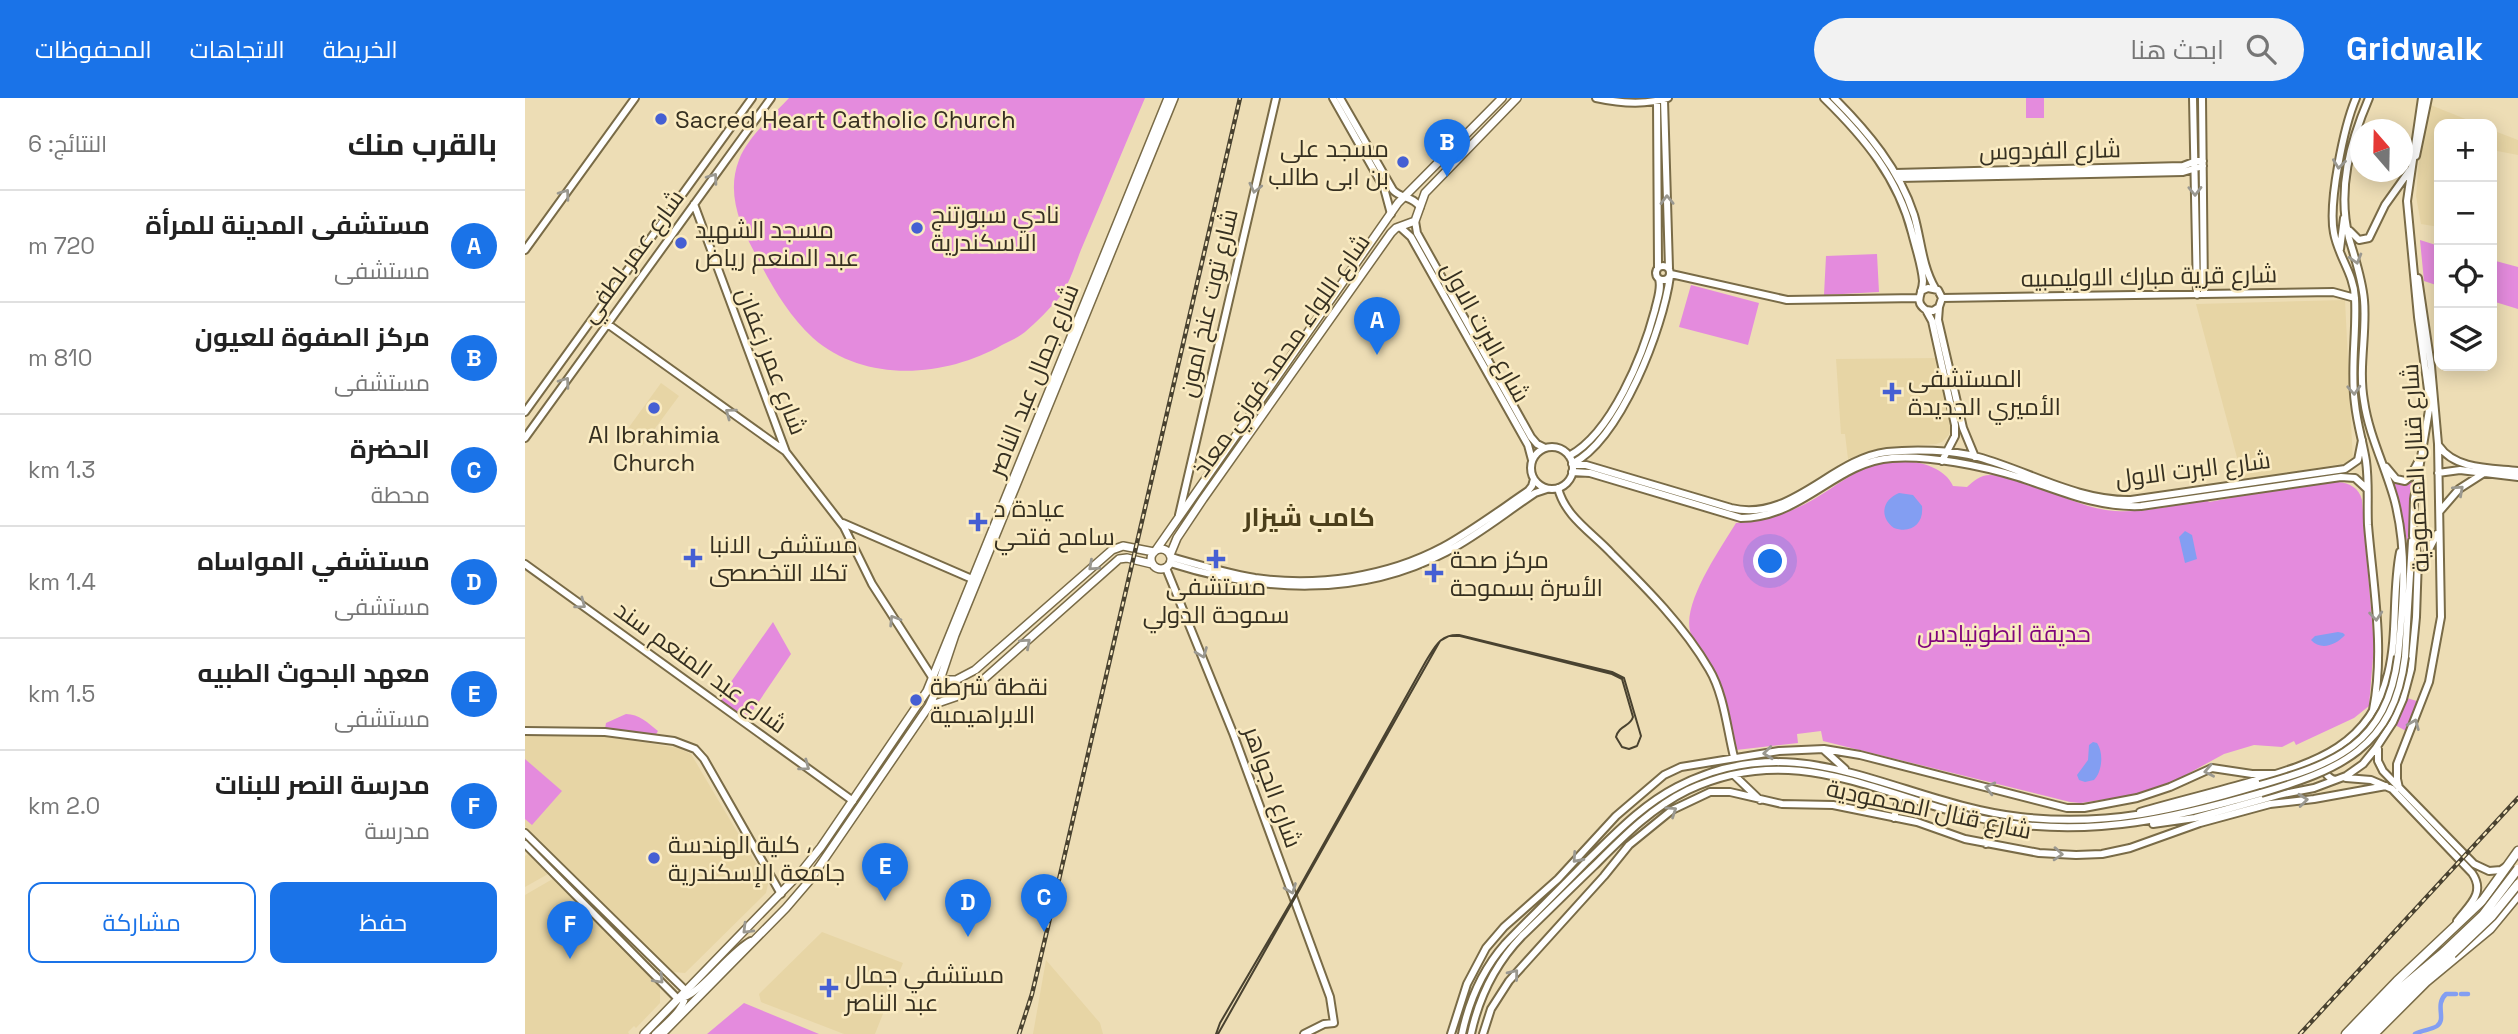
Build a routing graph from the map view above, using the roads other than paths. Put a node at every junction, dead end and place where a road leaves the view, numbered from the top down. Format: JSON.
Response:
{"nodes":[{"id":1,"x":635,"y":98,"type":"edge"},
{"id":2,"x":752,"y":98,"type":"edge"},
{"id":3,"x":771,"y":98,"type":"edge"},
{"id":4,"x":1168,"y":98,"type":"edge"},
{"id":5,"x":1174,"y":98,"type":"edge"},
{"id":6,"x":1276,"y":98,"type":"edge"},
{"id":7,"x":1333,"y":98,"type":"edge"},
{"id":8,"x":1340,"y":98,"type":"edge"},
{"id":9,"x":1502,"y":98,"type":"edge"},
{"id":10,"x":1517,"y":98,"type":"edge"},
{"id":11,"x":1596,"y":98,"type":"edge"},
{"id":12,"x":1825,"y":98,"type":"edge"},
{"id":13,"x":1834,"y":98,"type":"edge"},
{"id":14,"x":2193,"y":98,"type":"edge"},
{"id":15,"x":2202,"y":98,"type":"edge"},
{"id":16,"x":2356,"y":98,"type":"edge"},
{"id":17,"x":2369,"y":98,"type":"edge"},
{"id":18,"x":2422,"y":98,"type":"edge"},
{"id":19,"x":2428,"y":98,"type":"edge"},
{"id":20,"x":1663,"y":100,"type":"edge"},
{"id":21,"x":1358,"y":136,"type":"junction"},
{"id":22,"x":1657,"y":137,"type":"junction"},
{"id":23,"x":1666,"y":137,"type":"junction"},
{"id":24,"x":2413,"y":152,"type":"edge"},
{"id":25,"x":2203,"y":163,"type":"junction"},
{"id":26,"x":2194,"y":165,"type":"junction"},
{"id":27,"x":1897,"y":175,"type":"junction"},
{"id":28,"x":1420,"y":181,"type":"junction"},
{"id":29,"x":2401,"y":182,"type":"edge"},
{"id":30,"x":2409,"y":182,"type":"edge"},
{"id":31,"x":1899,"y":187,"type":"junction"},
{"id":32,"x":1429,"y":189,"type":"junction"},
{"id":33,"x":1405,"y":197,"type":"junction"},
{"id":34,"x":694,"y":204,"type":"junction"},
{"id":35,"x":2345,"y":205,"type":"junction"},
{"id":36,"x":1420,"y":207,"type":"junction"},
{"id":37,"x":1391,"y":214,"type":"junction"},
{"id":38,"x":686,"y":215,"type":"junction"},
{"id":39,"x":698,"y":216,"type":"junction"},
{"id":40,"x":1415,"y":221,"type":"junction"},
{"id":41,"x":2347,"y":226,"type":"junction"},
{"id":42,"x":1399,"y":227,"type":"junction"},
{"id":43,"x":525,"y":250,"type":"edge"},
{"id":44,"x":2340,"y":250,"type":"junction"},
{"id":45,"x":1429,"y":262,"type":"junction"},
{"id":46,"x":1658,"y":268,"type":"junction"},
{"id":47,"x":1670,"y":273,"type":"junction"},
{"id":48,"x":1659,"y":279,"type":"junction"},
{"id":49,"x":1935,"y":288,"type":"junction"},
{"id":50,"x":1920,"y":295,"type":"junction"},
{"id":51,"x":2200,"y":295,"type":"junction"},
{"id":52,"x":1943,"y":298,"type":"junction"},
{"id":53,"x":2355,"y":298,"type":"junction"},
{"id":54,"x":1660,"y":304,"type":"junction"},
{"id":55,"x":1940,"y":307,"type":"junction"},
{"id":56,"x":1926,"y":310,"type":"junction"},
{"id":57,"x":595,"y":315,"type":"junction"},
{"id":58,"x":1083,"y":316,"type":"junction"},
{"id":59,"x":607,"y":324,"type":"junction"},
{"id":60,"x":1639,"y":370,"type":"junction"},
{"id":61,"x":1495,"y":379,"type":"junction"},
{"id":62,"x":525,"y":412,"type":"edge"},
{"id":63,"x":2428,"y":418,"type":"junction"},
{"id":64,"x":1955,"y":436,"type":"junction"},
{"id":65,"x":1966,"y":436,"type":"junction"},
{"id":66,"x":525,"y":438,"type":"edge"},
{"id":67,"x":2362,"y":440,"type":"junction"},
{"id":68,"x":2438,"y":444,"type":"junction"},
{"id":69,"x":1545,"y":448,"type":"junction"},
{"id":70,"x":786,"y":453,"type":"junction"},
{"id":71,"x":1946,"y":453,"type":"junction"},
{"id":72,"x":1569,"y":456,"type":"junction"},
{"id":73,"x":1976,"y":456,"type":"junction"},
{"id":74,"x":1532,"y":460,"type":"junction"},
{"id":75,"x":1942,"y":461,"type":"junction"},
{"id":76,"x":2420,"y":461,"type":"junction"},
{"id":77,"x":2382,"y":463,"type":"junction"},
{"id":78,"x":1975,"y":466,"type":"junction"},
{"id":79,"x":1573,"y":467,"type":"junction"},
{"id":80,"x":2518,"y":471,"type":"edge"},
{"id":81,"x":2438,"y":473,"type":"junction"},
{"id":82,"x":2485,"y":473,"type":"junction"},
{"id":83,"x":2518,"y":477,"type":"edge"},
{"id":84,"x":1534,"y":479,"type":"junction"},
{"id":85,"x":2263,"y":483,"type":"junction"},
{"id":86,"x":1558,"y":488,"type":"junction"},
{"id":87,"x":2367,"y":488,"type":"junction"},
{"id":88,"x":1547,"y":489,"type":"junction"},
{"id":89,"x":2172,"y":497,"type":"junction"},
{"id":90,"x":2438,"y":513,"type":"junction"},
{"id":91,"x":1178,"y":516,"type":"junction"},
{"id":92,"x":838,"y":520,"type":"junction"},
{"id":93,"x":2438,"y":527,"type":"junction"},
{"id":94,"x":2413,"y":536,"type":"junction"},
{"id":95,"x":2402,"y":545,"type":"junction"},
{"id":96,"x":1155,"y":551,"type":"junction"},
{"id":97,"x":1170,"y":561,"type":"junction"},
{"id":98,"x":525,"y":564,"type":"edge"},
{"id":99,"x":1152,"y":564,"type":"junction"},
{"id":100,"x":2417,"y":572,"type":"junction"},
{"id":101,"x":972,"y":579,"type":"junction"},
{"id":102,"x":1282,"y":583,"type":"junction"},
{"id":103,"x":2401,"y":656,"type":"junction"},
{"id":104,"x":940,"y":665,"type":"junction"},
{"id":105,"x":968,"y":674,"type":"junction"},
{"id":106,"x":935,"y":679,"type":"junction"},
{"id":107,"x":971,"y":689,"type":"junction"},
{"id":108,"x":929,"y":706,"type":"junction"},
{"id":109,"x":2373,"y":710,"type":"junction"},
{"id":110,"x":2365,"y":722,"type":"junction"},
{"id":111,"x":2393,"y":722,"type":"junction"},
{"id":112,"x":525,"y":731,"type":"edge"},
{"id":113,"x":2381,"y":741,"type":"junction"},
{"id":114,"x":1824,"y":750,"type":"junction"},
{"id":115,"x":1734,"y":757,"type":"junction"},
{"id":116,"x":2324,"y":757,"type":"junction"},
{"id":117,"x":2307,"y":764,"type":"junction"},
{"id":118,"x":1846,"y":770,"type":"junction"},
{"id":119,"x":2276,"y":774,"type":"junction"},
{"id":120,"x":1734,"y":775,"type":"junction"},
{"id":121,"x":2339,"y":779,"type":"junction"},
{"id":122,"x":2386,"y":786,"type":"junction"},
{"id":123,"x":2314,"y":788,"type":"junction"},
{"id":124,"x":2399,"y":788,"type":"junction"},
{"id":125,"x":2260,"y":789,"type":"junction"},
{"id":126,"x":1900,"y":796,"type":"junction"},
{"id":127,"x":1760,"y":800,"type":"junction"},
{"id":128,"x":853,"y":801,"type":"junction"},
{"id":129,"x":1631,"y":803,"type":"junction"},
{"id":130,"x":1655,"y":810,"type":"junction"},
{"id":131,"x":2128,"y":817,"type":"junction"},
{"id":132,"x":1894,"y":818,"type":"junction"},
{"id":133,"x":1990,"y":820,"type":"junction"},
{"id":134,"x":2141,"y":823,"type":"junction"},
{"id":135,"x":1621,"y":828,"type":"junction"},
{"id":136,"x":1643,"y":832,"type":"junction"},
{"id":137,"x":525,"y":833,"type":"edge"},
{"id":138,"x":525,"y":844,"type":"edge"},
{"id":139,"x":1986,"y":844,"type":"junction"},
{"id":140,"x":2518,"y":851,"type":"edge"},
{"id":141,"x":2508,"y":865,"type":"junction"},
{"id":142,"x":2518,"y":869,"type":"edge"},
{"id":143,"x":2518,"y":884,"type":"edge"},
{"id":144,"x":2518,"y":895,"type":"edge"},
{"id":145,"x":779,"y":896,"type":"junction"},
{"id":146,"x":786,"y":908,"type":"junction"},
{"id":147,"x":2455,"y":925,"type":"junction"},
{"id":148,"x":756,"y":939,"type":"junction"},
{"id":149,"x":2473,"y":945,"type":"junction"},
{"id":150,"x":2449,"y":952,"type":"junction"},
{"id":151,"x":683,"y":996,"type":"junction"},
{"id":152,"x":1497,"y":998,"type":"junction"},
{"id":153,"x":1479,"y":1004,"type":"junction"},
{"id":154,"x":643,"y":1034,"type":"edge"},
{"id":155,"x":655,"y":1034,"type":"edge"},
{"id":156,"x":662,"y":1034,"type":"edge"},
{"id":157,"x":1304,"y":1034,"type":"edge"},
{"id":158,"x":1451,"y":1034,"type":"edge"},
{"id":159,"x":1462,"y":1034,"type":"edge"},
{"id":160,"x":1471,"y":1034,"type":"edge"},
{"id":161,"x":1483,"y":1034,"type":"edge"},
{"id":162,"x":2346,"y":1034,"type":"edge"},
{"id":163,"x":2355,"y":1034,"type":"edge"},
{"id":164,"x":2365,"y":1034,"type":"edge"},
{"id":165,"x":2374,"y":1034,"type":"edge"}],
"edges":[{"from":43,"to":1,"type":"main road","one_way":true},
{"from":2,"to":57,"type":"main road","name":"شارع عمر لطفي"},
{"from":34,"to":3,"type":"main road","name":"شارع عمر لطفي","one_way":true},
{"from":4,"to":58,"type":"main road","name":"شارع جمال عبد الناصر"},
{"from":5,"to":58,"type":"main road","name":"شارع جمال عبد الناصر"},
{"from":6,"to":91,"type":"main road","name":"شارع توت عنخ امون","one_way":true},
{"from":7,"to":21,"type":"main road"},
{"from":8,"to":21,"type":"main road"},
{"from":9,"to":28,"type":"main road","name":"شارع اللواء محمد فوزي معاذ"},
{"from":10,"to":32,"type":"main road"},
{"from":11,"to":20,"type":"main road"},
{"from":12,"to":31,"type":"main road"},
{"from":13,"to":27,"type":"main road"},
{"from":14,"to":26,"type":"main road"},
{"from":15,"to":25,"type":"main road"},
{"from":16,"to":44,"type":"main road","name":"شارع قنال المحمودية","one_way":true},
{"from":17,"to":35,"type":"main road","name":"شارع قنال المحمودية"},
{"from":18,"to":24,"type":"main road","name":"شارع قنال المحمودية"},
{"from":19,"to":68,"type":"main road","name":"شارع قنال المحمودية"},
{"from":20,"to":22,"type":"main road"},
{"from":20,"to":23,"type":"main road"},
{"from":21,"to":33,"type":"main road"},
{"from":21,"to":37,"type":"main road"},
{"from":22,"to":23,"type":"main road"},
{"from":22,"to":46,"type":"main road"},
{"from":47,"to":23,"type":"main road","one_way":true},
{"from":25,"to":26,"type":"main road","name":"شارع الفردوس"},
{"from":25,"to":51,"type":"main road"},
{"from":26,"to":27,"type":"main road","name":"شارع الفردوس"},
{"from":26,"to":51,"type":"main road","one_way":true},
{"from":27,"to":31,"type":"main road"},
{"from":28,"to":32,"type":"main road"},
{"from":28,"to":33,"type":"main road","name":"شارع اللواء محمد فوزي معاذ"},
{"from":29,"to":41,"type":"main road"},
{"from":30,"to":63,"type":"main road","name":"شارع قنال المحمودية"},
{"from":31,"to":49,"type":"main road"},
{"from":31,"to":50,"type":"main road"},
{"from":32,"to":36,"type":"main road"},
{"from":33,"to":36,"type":"main road"},
{"from":33,"to":37,"type":"main road","name":"شارع اللواء محمد فوزي معاذ"},
{"from":34,"to":38,"type":"main road","name":"شارع عمر لطفي"},
{"from":34,"to":39,"type":"main road","name":"شارع عمر زعفان"},
{"from":35,"to":41,"type":"main road","name":"شارع قنال المحمودية"},
{"from":35,"to":44,"type":"main road"},
{"from":36,"to":40,"type":"main road"},
{"from":37,"to":91,"type":"main road","name":"شارع اللواء محمد فوزي معاذ"},
{"from":38,"to":39,"type":"main road"},
{"from":38,"to":59,"type":"main road","name":"شارع عمر لطفي"},
{"from":39,"to":70,"type":"main road","name":"شارع عمر زعفان"},
{"from":40,"to":42,"type":"main road","name":"شارع اللواء محمد فوزي معاذ"},
{"from":40,"to":45,"type":"main road","name":"شارع البرت الاول"},
{"from":41,"to":77,"type":"main road","name":"شارع قنال المحمودية","one_way":true},
{"from":42,"to":45,"type":"main road","name":"شارع البرت الاول"},
{"from":42,"to":97,"type":"main road","name":"شارع اللواء محمد فوزي معاذ"},
{"from":44,"to":53,"type":"main road","name":"شارع قنال المحمودية"},
{"from":45,"to":61,"type":"main road","name":"شارع البرت الاول"},
{"from":46,"to":47,"type":"main road"},
{"from":46,"to":48,"type":"main road"},
{"from":47,"to":48,"type":"main road"},
{"from":47,"to":50,"type":"main road"},
{"from":47,"to":54,"type":"main road"},
{"from":48,"to":54,"type":"main road"},
{"from":49,"to":50,"type":"main road"},
{"from":49,"to":52,"type":"main road"},
{"from":50,"to":56,"type":"main road"},
{"from":51,"to":52,"type":"main road","name":"شارع قرية مبارك الاوليمبيه"},
{"from":51,"to":53,"type":"main road","name":"شارع قرية مبارك الاوليمبيه"},
{"from":52,"to":55,"type":"main road"},
{"from":53,"to":67,"type":"main road","name":"شارع قنال المحمودية","one_way":true},
{"from":54,"to":60,"type":"main road"},
{"from":55,"to":56,"type":"main road"},
{"from":55,"to":65,"type":"main road"},
{"from":56,"to":64,"type":"main road"},
{"from":57,"to":59,"type":"main road"},
{"from":57,"to":62,"type":"main road","name":"شارع عمر لطفي"},
{"from":58,"to":101,"type":"main road","name":"شارع جمال عبد الناصر"},
{"from":58,"to":104,"type":"main road","name":"شارع جمال عبد الناصر"},
{"from":66,"to":59,"type":"main road","name":"شارع عمر لطفي","one_way":true},
{"from":70,"to":59,"type":"main road","one_way":true},
{"from":60,"to":72,"type":"main road"},
{"from":60,"to":79,"type":"main road"},
{"from":61,"to":69,"type":"main road","name":"شارع البرت الاول"},
{"from":61,"to":74,"type":"main road","name":"شارع البرت الاول"},
{"from":63,"to":68,"type":"main road"},
{"from":63,"to":76,"type":"main road","name":"شارع قنال المحمودية"},
{"from":64,"to":65,"type":"main road"},
{"from":64,"to":71,"type":"main road"},
{"from":65,"to":73,"type":"main road"},
{"from":67,"to":85,"type":"main road","name":"شارع البرت الاول"},
{"from":67,"to":87,"type":"main road","name":"شارع قنال المحمودية"},
{"from":68,"to":80,"type":"main road"},
{"from":68,"to":81,"type":"main road","name":"شارع قنال المحمودية"},
{"from":69,"to":72,"type":"main road"},
{"from":69,"to":74,"type":"main road"},
{"from":70,"to":92,"type":"main road","name":"شارع عمر زعفان"},
{"from":71,"to":73,"type":"main road","name":"شارع البرت الاول"},
{"from":71,"to":75,"type":"main road"},
{"from":71,"to":79,"type":"main road","name":"شارع البرت الاول"},
{"from":72,"to":79,"type":"main road"},
{"from":73,"to":78,"type":"main road"},
{"from":73,"to":89,"type":"main road","name":"شارع البرت الاول"},
{"from":74,"to":84,"type":"main road"},
{"from":75,"to":78,"type":"main road","name":"شارع البرت الاول"},
{"from":75,"to":79,"type":"main road","name":"شارع البرت الاول"},
{"from":76,"to":77,"type":"main road"},
{"from":76,"to":94,"type":"main road","name":"شارع قنال المحمودية"},
{"from":77,"to":95,"type":"main road","name":"شارع قنال المحمودية"},
{"from":78,"to":89,"type":"main road","name":"شارع البرت الاول"},
{"from":79,"to":86,"type":"main road"},
{"from":81,"to":82,"type":"main road"},
{"from":81,"to":90,"type":"main road","name":"شارع قنال المحمودية"},
{"from":82,"to":83,"type":"main road"},
{"from":90,"to":82,"type":"main road","one_way":true},
{"from":84,"to":88,"type":"main road"},
{"from":84,"to":102,"type":"main road"},
{"from":85,"to":87,"type":"main road","name":"شارع البرت الاول"},
{"from":85,"to":89,"type":"main road","name":"شارع البرت الاول"},
{"from":86,"to":88,"type":"main road"},
{"from":86,"to":115,"type":"main road"},
{"from":87,"to":109,"type":"main road","name":"شارع قنال المحمودية","one_way":true},
{"from":88,"to":102,"type":"main road"},
{"from":90,"to":93,"type":"main road","name":"شارع قنال المحمودية"},
{"from":91,"to":96,"type":"main road","name":"شارع اللواء محمد فوزي معاذ"},
{"from":92,"to":101,"type":"main road"},
{"from":106,"to":92,"type":"main road","name":"شارع عمر زعفان","one_way":true},
{"from":93,"to":100,"type":"main road"},
{"from":124,"to":93,"type":"main road","name":"شارع قنال المحمودية","one_way":true},
{"from":94,"to":100,"type":"main road"},
{"from":94,"to":103,"type":"main road"},
{"from":95,"to":103,"type":"main road"},
{"from":95,"to":109,"type":"main road"},
{"from":96,"to":97,"type":"main road"},
{"from":96,"to":99,"type":"main road"},
{"from":96,"to":105,"type":"main road","one_way":true},
{"from":97,"to":99,"type":"main road"},
{"from":97,"to":102,"type":"main road"},
{"from":97,"to":157,"type":"main road","name":"شارع الجواهر","one_way":true},
{"from":98,"to":128,"type":"main road","name":"شارع عبد المنعم سند","one_way":true},
{"from":107,"to":99,"type":"main road","one_way":true},
{"from":100,"to":111,"type":"main road"},
{"from":101,"to":104,"type":"main road","name":"شارع جمال عبد الناصر"},
{"from":103,"to":125,"type":"main road","bridge":true},
{"from":104,"to":106,"type":"main road","name":"شارع جمال عبد الناصر"},
{"from":105,"to":106,"type":"main road"},
{"from":105,"to":107,"type":"main road"},
{"from":106,"to":108,"type":"main road","name":"شارع جمال عبد الناصر"},
{"from":106,"to":128,"type":"main road","name":"شارع جمال عبد الناصر"},
{"from":107,"to":108,"type":"main road"},
{"from":108,"to":146,"type":"main road","name":"شارع جمال عبد الناصر"},
{"from":109,"to":110,"type":"main road"},
{"from":109,"to":111,"type":"main road"},
{"from":110,"to":113,"type":"main road"},
{"from":110,"to":116,"type":"main road"},
{"from":111,"to":113,"type":"main road"},
{"from":112,"to":145,"type":"main road"},
{"from":113,"to":121,"type":"main road"},
{"from":113,"to":124,"type":"main road"},
{"from":114,"to":115,"type":"main road","name":"شارع قنال المحمودية","one_way":true},
{"from":114,"to":118,"type":"main road"},
{"from":119,"to":114,"type":"main road","name":"شارع قنال المحمودية","one_way":true},
{"from":115,"to":129,"type":"main road","name":"شارع قنال المحمودية"},
{"from":116,"to":117,"type":"main road"},
{"from":116,"to":121,"type":"main road"},
{"from":117,"to":119,"type":"main road"},
{"from":117,"to":123,"type":"main road"},
{"from":118,"to":131,"type":"main road"},
{"from":118,"to":135,"type":"main road"},
{"from":119,"to":131,"type":"main road"},
{"from":120,"to":126,"type":"main road"},
{"from":120,"to":127,"type":"main road"},
{"from":120,"to":130,"type":"main road"},
{"from":121,"to":122,"type":"main road"},
{"from":121,"to":123,"type":"main road"},
{"from":139,"to":122,"type":"main road","name":"شارع قنال المحمودية","one_way":true},
{"from":122,"to":147,"type":"main road"},
{"from":123,"to":134,"type":"main road"},
{"from":124,"to":141,"type":"main road"},
{"from":125,"to":131,"type":"main road"},
{"from":125,"to":134,"type":"main road"},
{"from":126,"to":132,"type":"main road"},
{"from":126,"to":133,"type":"main road"},
{"from":127,"to":132,"type":"main road","name":"شارع قنال المحمودية"},
{"from":136,"to":127,"type":"main road","name":"شارع قنال المحمودية","one_way":true},
{"from":128,"to":145,"type":"main road","name":"شارع جمال عبد الناصر"},
{"from":129,"to":135,"type":"main road"},
{"from":129,"to":158,"type":"main road","name":"شارع قنال المحمودية","one_way":true},
{"from":130,"to":136,"type":"main road"},
{"from":130,"to":153,"type":"main road"},
{"from":132,"to":139,"type":"main road","name":"شارع قنال المحمودية"},
{"from":133,"to":134,"type":"main road"},
{"from":133,"to":139,"type":"main road"},
{"from":135,"to":159,"type":"main road"},
{"from":152,"to":136,"type":"main road","name":"شارع قنال المحمودية","one_way":true},
{"from":137,"to":151,"type":"main road"},
{"from":138,"to":151,"type":"main road","one_way":true},
{"from":140,"to":141,"type":"highway"},
{"from":141,"to":147,"type":"highway"},
{"from":142,"to":150,"type":"highway","bridge":true},
{"from":143,"to":150,"type":"highway","bridge":true},
{"from":144,"to":149,"type":"highway"},
{"from":145,"to":146,"type":"main road"},
{"from":145,"to":151,"type":"main road","name":"شارع جمال عبد الناصر","one_way":true},
{"from":146,"to":148,"type":"main road","name":"شارع جمال عبد الناصر"},
{"from":147,"to":149,"type":"highway"},
{"from":147,"to":162,"type":"highway"},
{"from":148,"to":151,"type":"main road"},
{"from":148,"to":156,"type":"main road","name":"شارع جمال عبد الناصر"},
{"from":149,"to":165,"type":"highway"},
{"from":150,"to":163,"type":"highway"},
{"from":150,"to":164,"type":"highway"},
{"from":151,"to":154,"type":"main road","name":"شارع جمال عبد الناصر"},
{"from":151,"to":155,"type":"main road"},
{"from":152,"to":153,"type":"main road"},
{"from":152,"to":161,"type":"main road","name":"شارع قنال المحمودية"},
{"from":153,"to":160,"type":"main road"}]}
